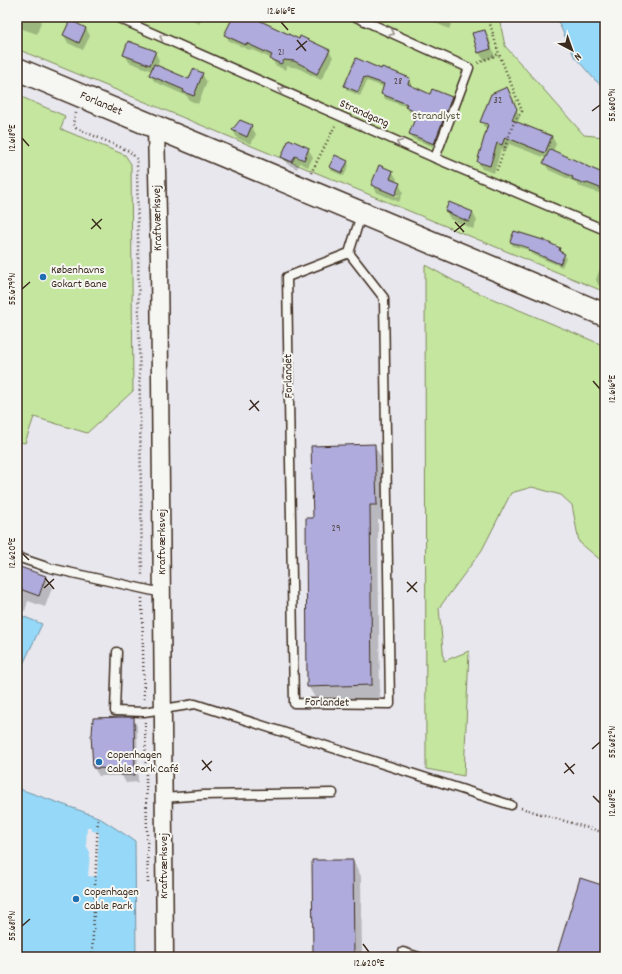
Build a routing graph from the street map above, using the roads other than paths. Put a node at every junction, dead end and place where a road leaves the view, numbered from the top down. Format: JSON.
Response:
{"nodes":[{"id":1,"x":116,"y":17,"type":"edge"},
{"id":2,"x":356,"y":17,"type":"edge"},
{"id":3,"x":17,"y":69,"type":"edge"},
{"id":4,"x":156,"y":128,"type":"junction"},
{"id":5,"x":435,"y":158,"type":"junction"},
{"id":6,"x":362,"y":214,"type":"junction"},
{"id":7,"x":605,"y":230,"type":"edge"},
{"id":8,"x":349,"y":253,"type":"junction"},
{"id":9,"x":605,"y":315,"type":"edge"},
{"id":10,"x":17,"y":557,"type":"edge"},
{"id":11,"x":162,"y":593,"type":"junction"},
{"id":12,"x":117,"y":652,"type":"dead end"},
{"id":13,"x":163,"y":709,"type":"junction"},
{"id":14,"x":333,"y":793,"type":"dead end"},
{"id":15,"x":164,"y":798,"type":"junction"},
{"id":16,"x":511,"y":804,"type":"road end"},
{"id":17,"x":403,"y":952,"type":"dead end"},
{"id":18,"x":165,"y":957,"type":"edge"},
{"id":19,"x":419,"y":957,"type":"edge"}],
"edges":[{"from":5,"to":1,"type":"lane","name":"Strandgang","one_way":true},
{"from":2,"to":5,"type":"lane","one_way":true},
{"from":3,"to":4,"type":"street","name":"Forlandet"},
{"from":4,"to":6,"type":"street","name":"Forlandet"},
{"from":4,"to":11,"type":"street","name":"Kraftværksvej"},
{"from":5,"to":7,"type":"lane","name":"Strandgang"},
{"from":6,"to":8,"type":"lane"},
{"from":6,"to":9,"type":"street","name":"Forlandet"},
{"from":8,"to":8,"type":"lane","name":"Forlandet"},
{"from":10,"to":11,"type":"lane"},
{"from":11,"to":13,"type":"street","name":"Kraftværksvej"},
{"from":12,"to":13,"type":"lane"},
{"from":13,"to":15,"type":"street","name":"Kraftværksvej"},
{"from":13,"to":16,"type":"lane"},
{"from":14,"to":15,"type":"lane"},
{"from":15,"to":18,"type":"street","name":"Kraftværksvej"},
{"from":17,"to":19,"type":"lane"}]}
